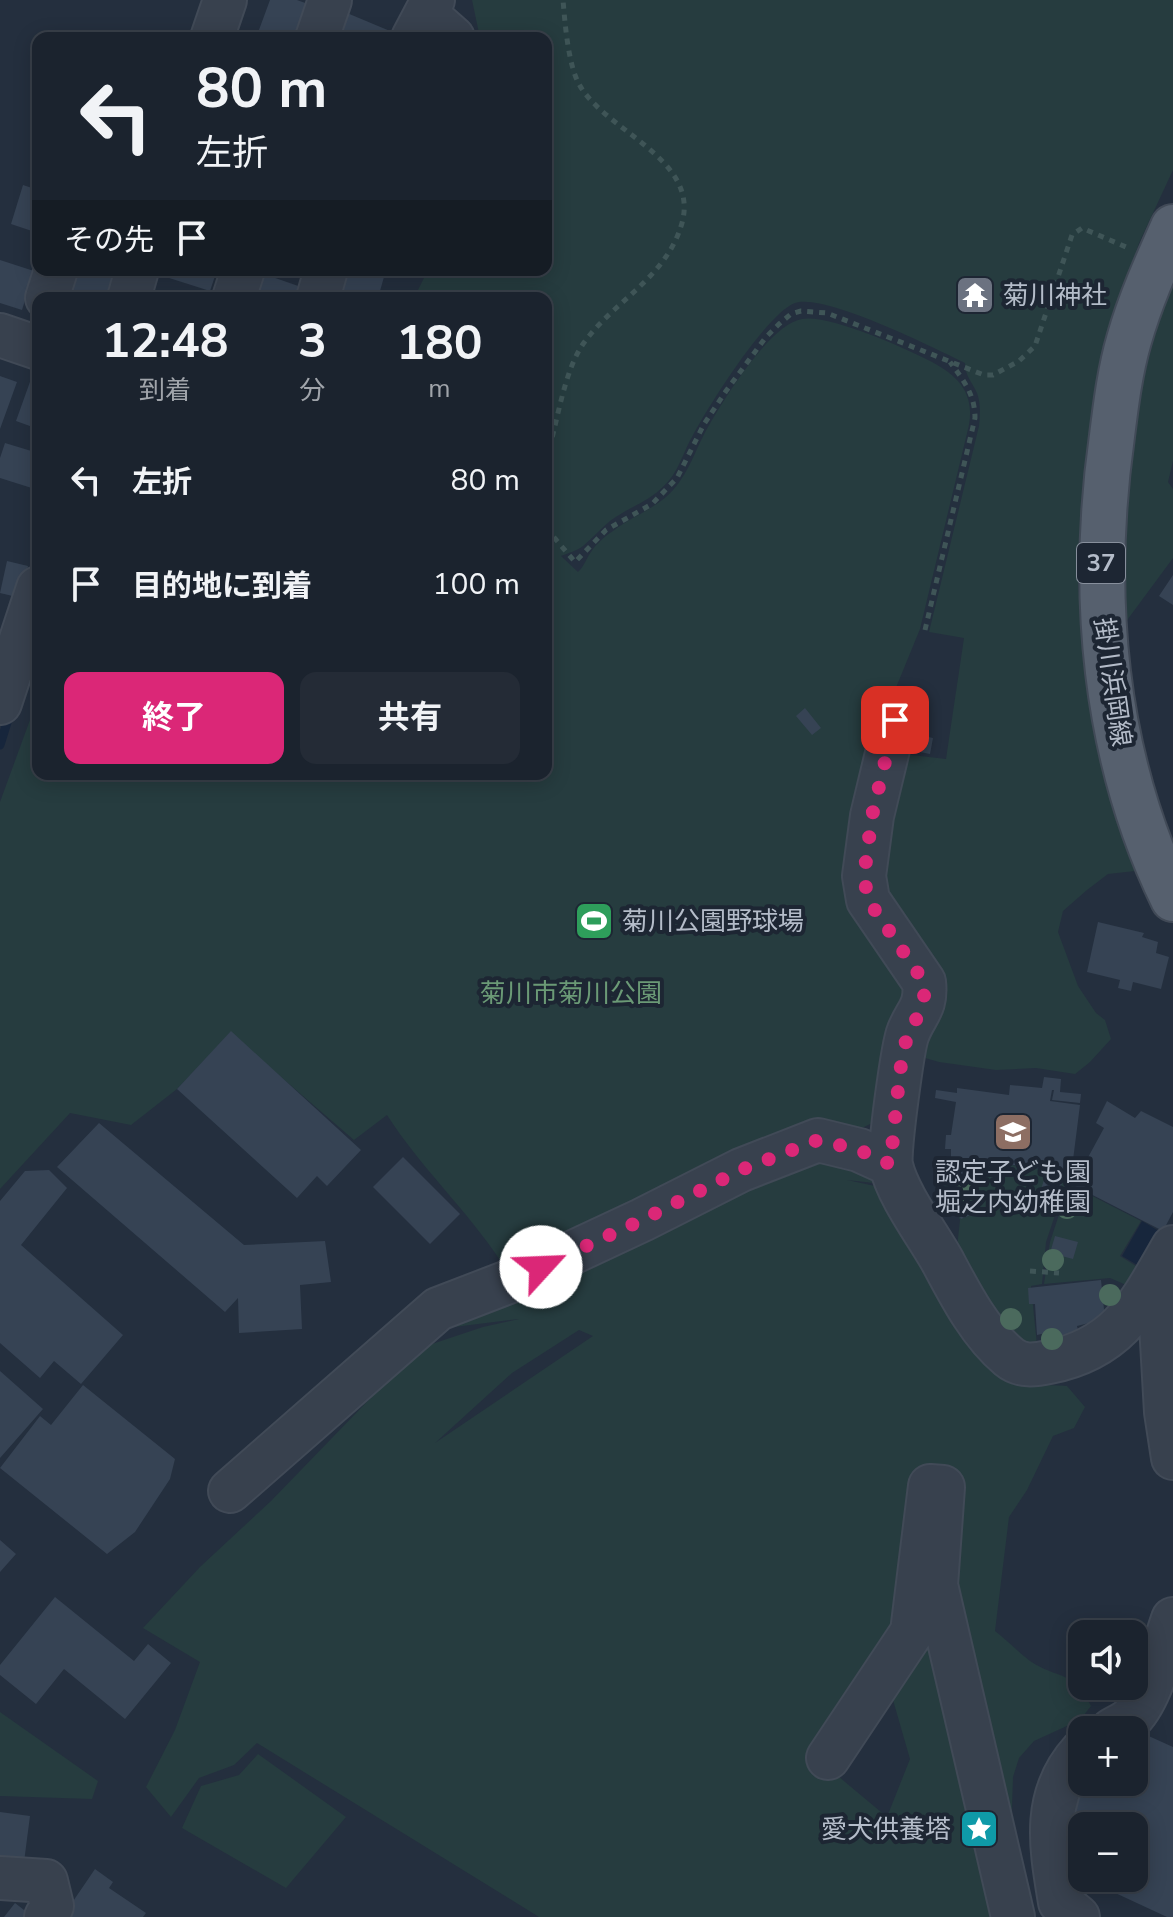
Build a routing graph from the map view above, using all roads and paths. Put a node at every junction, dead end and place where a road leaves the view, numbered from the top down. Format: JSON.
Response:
{"nodes":[{"id":1,"x":225,"y":0,"type":"edge"},
{"id":2,"x":330,"y":0,"type":"edge"},
{"id":3,"x":563,"y":0,"type":"edge"},
{"id":4,"x":214,"y":32,"type":"edge"},
{"id":5,"x":319,"y":32,"type":"edge"},
{"id":6,"x":1173,"y":227,"type":"edge"},
{"id":7,"x":1097,"y":234,"type":"dead end"},
{"id":8,"x":950,"y":361,"type":"junction"},
{"id":9,"x":552,"y":437,"type":"edge"},
{"id":10,"x":552,"y":535,"type":"edge"},
{"id":11,"x":32,"y":606,"type":"edge"},
{"id":12,"x":925,"y":630,"type":"dead end"},
{"id":13,"x":0,"y":703,"type":"edge"},
{"id":14,"x":895,"y":720,"type":"dead end"},
{"id":15,"x":1173,"y":899,"type":"edge"},
{"id":16,"x":924,"y":1085,"type":"dead end"},
{"id":17,"x":896,"y":1178,"type":"junction"},
{"id":18,"x":1173,"y":1247,"type":"edge"},
{"id":19,"x":1173,"y":1259,"type":"edge"},
{"id":20,"x":1030,"y":1271,"type":"dead end"},
{"id":21,"x":1059,"y":1273,"type":"dead end"},
{"id":22,"x":1173,"y":1458,"type":"edge"},
{"id":23,"x":230,"y":1491,"type":"dead end"},
{"id":24,"x":1173,"y":1619,"type":"edge"},
{"id":25,"x":1132,"y":1716,"type":"edge"},
{"id":26,"x":828,"y":1758,"type":"dead end"},
{"id":27,"x":1068,"y":1767,"type":"edge"},
{"id":28,"x":0,"y":1878,"type":"edge"},
{"id":29,"x":1065,"y":1912,"type":"edge"},
{"id":30,"x":46,"y":1917,"type":"edge"},
{"id":31,"x":1013,"y":1917,"type":"edge"}],
"edges":[{"from":1,"to":4,"type":"street"},
{"from":2,"to":5,"type":"street"},
{"from":3,"to":9,"type":"path"},
{"from":6,"to":15,"type":"main road","name":"掛川浜岡線","number":"37"},
{"from":7,"to":8,"type":"path"},
{"from":8,"to":10,"type":"path"},
{"from":8,"to":12,"type":"path"},
{"from":11,"to":13,"type":"street"},
{"from":14,"to":17,"type":"street"},
{"from":16,"to":17,"type":"street"},
{"from":17,"to":18,"type":"street"},
{"from":17,"to":23,"type":"street"},
{"from":19,"to":22,"type":"street"},
{"from":20,"to":21,"type":"path"},
{"from":24,"to":25,"type":"street"},
{"from":26,"to":31,"type":"street"},
{"from":27,"to":29,"type":"street"},
{"from":28,"to":30,"type":"street"}]}
